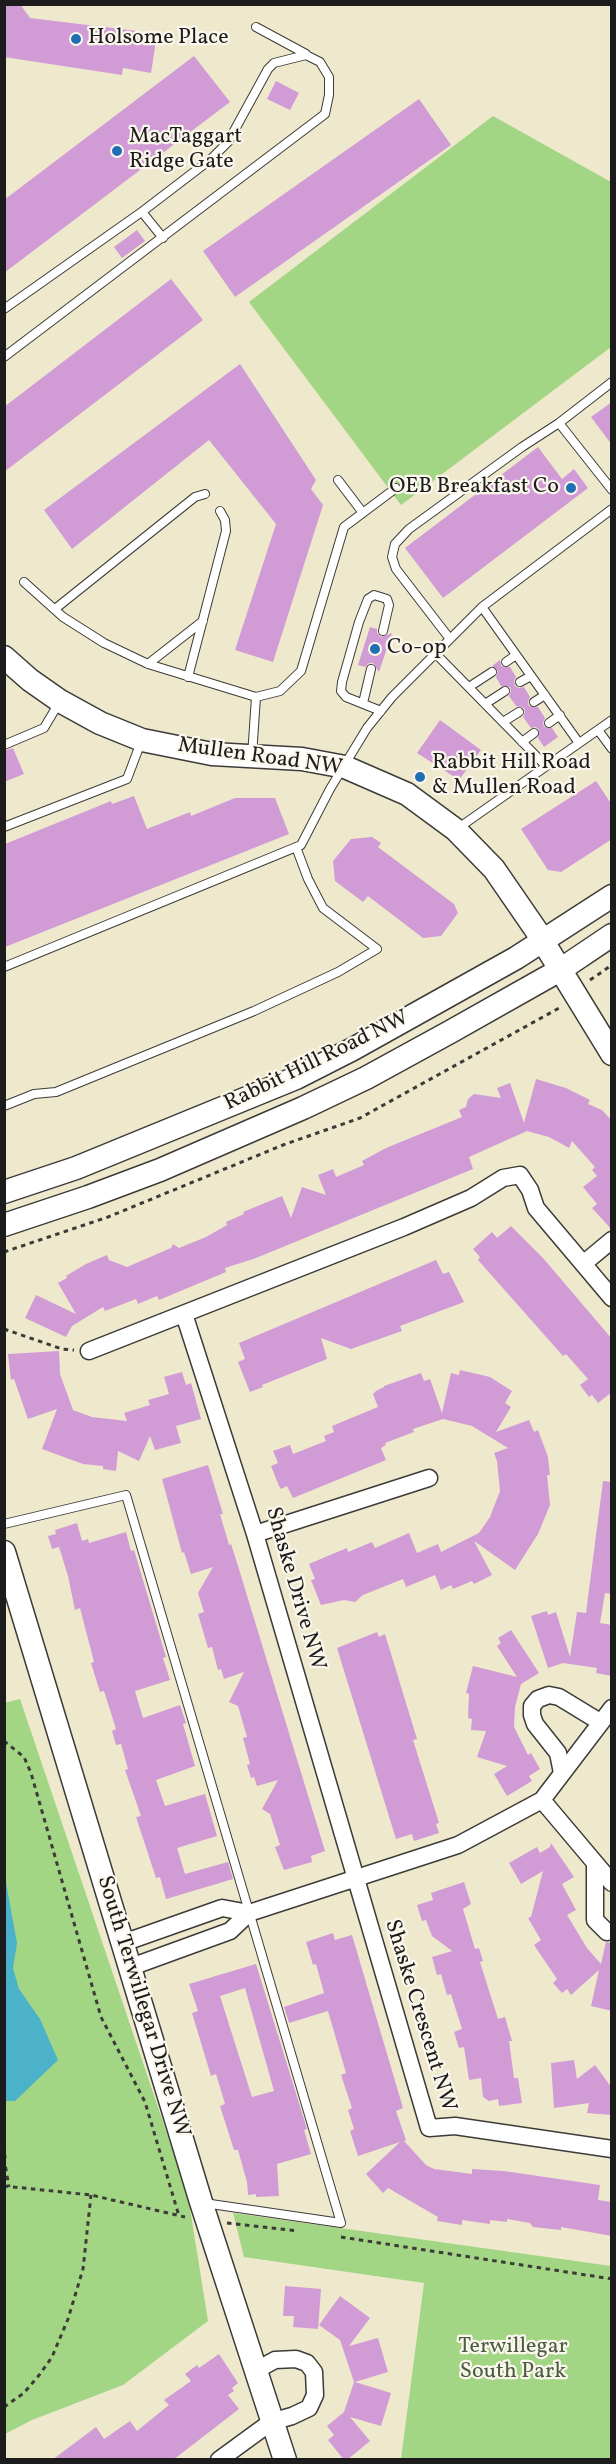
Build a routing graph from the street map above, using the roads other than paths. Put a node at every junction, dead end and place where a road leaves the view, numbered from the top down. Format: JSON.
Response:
{"nodes":[{"id":1,"x":256,"y":27,"type":"dead end"},
{"id":2,"x":306,"y":55,"type":"junction"},
{"id":3,"x":142,"y":212,"type":"junction"},
{"id":4,"x":163,"y":238,"type":"junction"},
{"id":5,"x":4,"y":309,"type":"edge"},
{"id":6,"x":4,"y":357,"type":"edge"},
{"id":7,"x":612,"y":382,"type":"edge"},
{"id":8,"x":560,"y":423,"type":"junction"},
{"id":9,"x":338,"y":480,"type":"dead end"},
{"id":10,"x":396,"y":488,"type":"dead end"},
{"id":11,"x":612,"y":490,"type":"edge"},
{"id":12,"x":205,"y":494,"type":"dead end"},
{"id":13,"x":612,"y":509,"type":"edge"},
{"id":14,"x":220,"y":512,"type":"dead end"},
{"id":15,"x":363,"y":513,"type":"junction"},
{"id":16,"x":24,"y":582,"type":"dead end"},
{"id":17,"x":482,"y":607,"type":"junction"},
{"id":18,"x":55,"y":609,"type":"junction"},
{"id":19,"x":203,"y":621,"type":"junction"},
{"id":20,"x":383,"y":631,"type":"dead end"},
{"id":21,"x":450,"y":639,"type":"junction"},
{"id":22,"x":436,"y":654,"type":"junction"},
{"id":23,"x":516,"y":655,"type":"junction"},
{"id":24,"x":4,"y":657,"type":"edge"},
{"id":25,"x":506,"y":662,"type":"dead end"},
{"id":26,"x":148,"y":664,"type":"junction"},
{"id":27,"x":371,"y":669,"type":"dead end"},
{"id":28,"x":492,"y":672,"type":"dead end"},
{"id":29,"x":531,"y":675,"type":"junction"},
{"id":30,"x":188,"y":677,"type":"junction"},
{"id":31,"x":520,"y":682,"type":"dead end"},
{"id":32,"x":469,"y":687,"type":"junction"},
{"id":33,"x":505,"y":691,"type":"dead end"},
{"id":34,"x":545,"y":695,"type":"junction"},
{"id":35,"x":256,"y":697,"type":"junction"},
{"id":36,"x":60,"y":701,"type":"junction"},
{"id":37,"x":534,"y":702,"type":"dead end"},
{"id":38,"x":363,"y":704,"type":"junction"},
{"id":39,"x":485,"y":704,"type":"junction"},
{"id":40,"x":381,"y":711,"type":"junction"},
{"id":41,"x":519,"y":712,"type":"dead end"},
{"id":42,"x":560,"y":715,"type":"junction"},
{"id":43,"x":612,"y":720,"type":"edge"},
{"id":44,"x":503,"y":722,"type":"junction"},
{"id":45,"x":549,"y":723,"type":"dead end"},
{"id":46,"x":598,"y":730,"type":"junction"},
{"id":47,"x":534,"y":733,"type":"dead end"},
{"id":48,"x":142,"y":740,"type":"junction"},
{"id":49,"x":522,"y":742,"type":"junction"},
{"id":50,"x":579,"y":743,"type":"junction"},
{"id":51,"x":4,"y":745,"type":"edge"},
{"id":52,"x":612,"y":749,"type":"edge"},
{"id":53,"x":252,"y":756,"type":"junction"},
{"id":54,"x":546,"y":766,"type":"junction"},
{"id":55,"x":345,"y":767,"type":"junction"},
{"id":56,"x":4,"y":827,"type":"edge"},
{"id":57,"x":456,"y":830,"type":"junction"},
{"id":58,"x":296,"y":847,"type":"junction"},
{"id":59,"x":612,"y":896,"type":"edge"},
{"id":60,"x":612,"y":935,"type":"edge"},
{"id":61,"x":543,"y":941,"type":"junction"},
{"id":62,"x":4,"y":967,"type":"edge"},
{"id":63,"x":560,"y":970,"type":"junction"},
{"id":64,"x":612,"y":1054,"type":"edge"},
{"id":65,"x":4,"y":1106,"type":"edge"},
{"id":66,"x":4,"y":1192,"type":"edge"},
{"id":67,"x":4,"y":1225,"type":"edge"},
{"id":68,"x":612,"y":1240,"type":"edge"},
{"id":69,"x":583,"y":1264,"type":"junction"},
{"id":70,"x":609,"y":1291,"type":"edge"},
{"id":71,"x":184,"y":1314,"type":"junction"},
{"id":72,"x":89,"y":1351,"type":"road end"},
{"id":73,"x":429,"y":1478,"type":"dead end"},
{"id":74,"x":4,"y":1524,"type":"edge"},
{"id":75,"x":255,"y":1534,"type":"junction"},
{"id":76,"x":4,"y":1552,"type":"edge"},
{"id":77,"x":612,"y":1708,"type":"edge"},
{"id":78,"x":600,"y":1722,"type":"junction"},
{"id":79,"x":562,"y":1773,"type":"junction"},
{"id":80,"x":542,"y":1800,"type":"junction"},
{"id":81,"x":595,"y":1863,"type":"junction"},
{"id":82,"x":354,"y":1879,"type":"junction"},
{"id":83,"x":612,"y":1883,"type":"edge"},
{"id":84,"x":249,"y":1913,"type":"junction"},
{"id":85,"x":612,"y":1931,"type":"edge"},
{"id":86,"x":123,"y":1942,"type":"junction"},
{"id":87,"x":131,"y":1967,"type":"junction"},
{"id":88,"x":612,"y":2149,"type":"edge"},
{"id":89,"x":201,"y":2202,"type":"junction"},
{"id":90,"x":255,"y":2371,"type":"junction"},
{"id":91,"x":271,"y":2422,"type":"junction"},
{"id":92,"x":219,"y":2460,"type":"edge"},
{"id":93,"x":285,"y":2460,"type":"edge"}],
"edges":[{"from":1,"to":2,"type":"lane"},
{"from":2,"to":3,"type":"lane"},
{"from":2,"to":4,"type":"lane"},
{"from":3,"to":4,"type":"lane"},
{"from":3,"to":5,"type":"lane"},
{"from":4,"to":6,"type":"lane"},
{"from":7,"to":8,"type":"lane"},
{"from":8,"to":11,"type":"lane"},
{"from":8,"to":21,"type":"lane"},
{"from":9,"to":15,"type":"lane"},
{"from":10,"to":15,"type":"lane"},
{"from":12,"to":18,"type":"lane"},
{"from":13,"to":17,"type":"lane"},
{"from":14,"to":19,"type":"lane"},
{"from":15,"to":35,"type":"lane"},
{"from":16,"to":18,"type":"lane"},
{"from":17,"to":21,"type":"lane"},
{"from":17,"to":23,"type":"lane"},
{"from":18,"to":26,"type":"lane"},
{"from":19,"to":26,"type":"lane"},
{"from":19,"to":30,"type":"lane"},
{"from":20,"to":38,"type":"lane"},
{"from":21,"to":22,"type":"lane"},
{"from":22,"to":32,"type":"lane"},
{"from":22,"to":40,"type":"lane"},
{"from":23,"to":25,"type":"lane"},
{"from":23,"to":29,"type":"lane"},
{"from":24,"to":36,"type":"street","name":"Mullen Road NW"},
{"from":26,"to":30,"type":"lane"},
{"from":27,"to":38,"type":"lane"},
{"from":28,"to":32,"type":"lane"},
{"from":29,"to":31,"type":"lane"},
{"from":29,"to":34,"type":"lane"},
{"from":30,"to":35,"type":"lane"},
{"from":32,"to":39,"type":"lane"},
{"from":33,"to":39,"type":"lane"},
{"from":34,"to":37,"type":"lane"},
{"from":34,"to":42,"type":"lane"},
{"from":35,"to":53,"type":"lane"},
{"from":36,"to":48,"type":"street","name":"Mullen Road NW"},
{"from":36,"to":51,"type":"lane"},
{"from":38,"to":40,"type":"lane"},
{"from":39,"to":44,"type":"lane"},
{"from":40,"to":55,"type":"lane"},
{"from":41,"to":44,"type":"lane"},
{"from":42,"to":45,"type":"lane"},
{"from":42,"to":50,"type":"lane"},
{"from":43,"to":46,"type":"lane"},
{"from":44,"to":49,"type":"lane"},
{"from":46,"to":50,"type":"lane"},
{"from":46,"to":52,"type":"lane"},
{"from":47,"to":49,"type":"lane"},
{"from":48,"to":53,"type":"street","name":"Mullen Road NW"},
{"from":48,"to":56,"type":"lane"},
{"from":49,"to":54,"type":"lane"},
{"from":50,"to":54,"type":"lane"},
{"from":53,"to":55,"type":"street","name":"Mullen Road NW"},
{"from":54,"to":57,"type":"lane"},
{"from":55,"to":57,"type":"street","name":"Mullen Road NW"},
{"from":55,"to":58,"type":"lane"},
{"from":57,"to":61,"type":"street","name":"Mullen Road NW"},
{"from":58,"to":62,"type":"lane"},
{"from":58,"to":65,"type":"lane"},
{"from":59,"to":61,"type":"street","name":"Rabbit Hill Road NW"},
{"from":60,"to":63,"type":"street","name":"Rabbit Hill Road NW"},
{"from":61,"to":63,"type":"street","name":"Mullen Road NW"},
{"from":61,"to":66,"type":"street","name":"Rabbit Hill Road NW"},
{"from":63,"to":64,"type":"street"},
{"from":63,"to":67,"type":"street","name":"Rabbit Hill Road NW"},
{"from":68,"to":69,"type":"street"},
{"from":69,"to":70,"type":"street"},
{"from":69,"to":71,"type":"street"},
{"from":71,"to":72,"type":"street"},
{"from":71,"to":75,"type":"street","name":"Shaske Drive NW"},
{"from":73,"to":75,"type":"street"},
{"from":74,"to":84,"type":"lane"},
{"from":75,"to":82,"type":"street","name":"Shaske Drive NW"},
{"from":76,"to":86,"type":"street","name":"South Terwillegar Drive NW"},
{"from":77,"to":78,"type":"street"},
{"from":78,"to":79,"type":"street"},
{"from":78,"to":79,"type":"street"},
{"from":79,"to":80,"type":"street"},
{"from":80,"to":81,"type":"street"},
{"from":80,"to":82,"type":"street"},
{"from":81,"to":83,"type":"street"},
{"from":81,"to":85,"type":"street"},
{"from":82,"to":84,"type":"street"},
{"from":82,"to":88,"type":"street","name":"Shaske Crescent NW"},
{"from":84,"to":86,"type":"street"},
{"from":84,"to":87,"type":"street"},
{"from":84,"to":89,"type":"lane"},
{"from":86,"to":87,"type":"street","name":"South Terwillegar Drive NW"},
{"from":87,"to":89,"type":"street","name":"South Terwillegar Drive NW"},
{"from":89,"to":90,"type":"street","name":"South Terwillegar Drive NW"},
{"from":90,"to":91,"type":"street","name":"South Terwillegar Drive NW"},
{"from":90,"to":91,"type":"street"},
{"from":91,"to":92,"type":"street"},
{"from":91,"to":93,"type":"street","name":"South Terwillegar Drive NW"}]}
